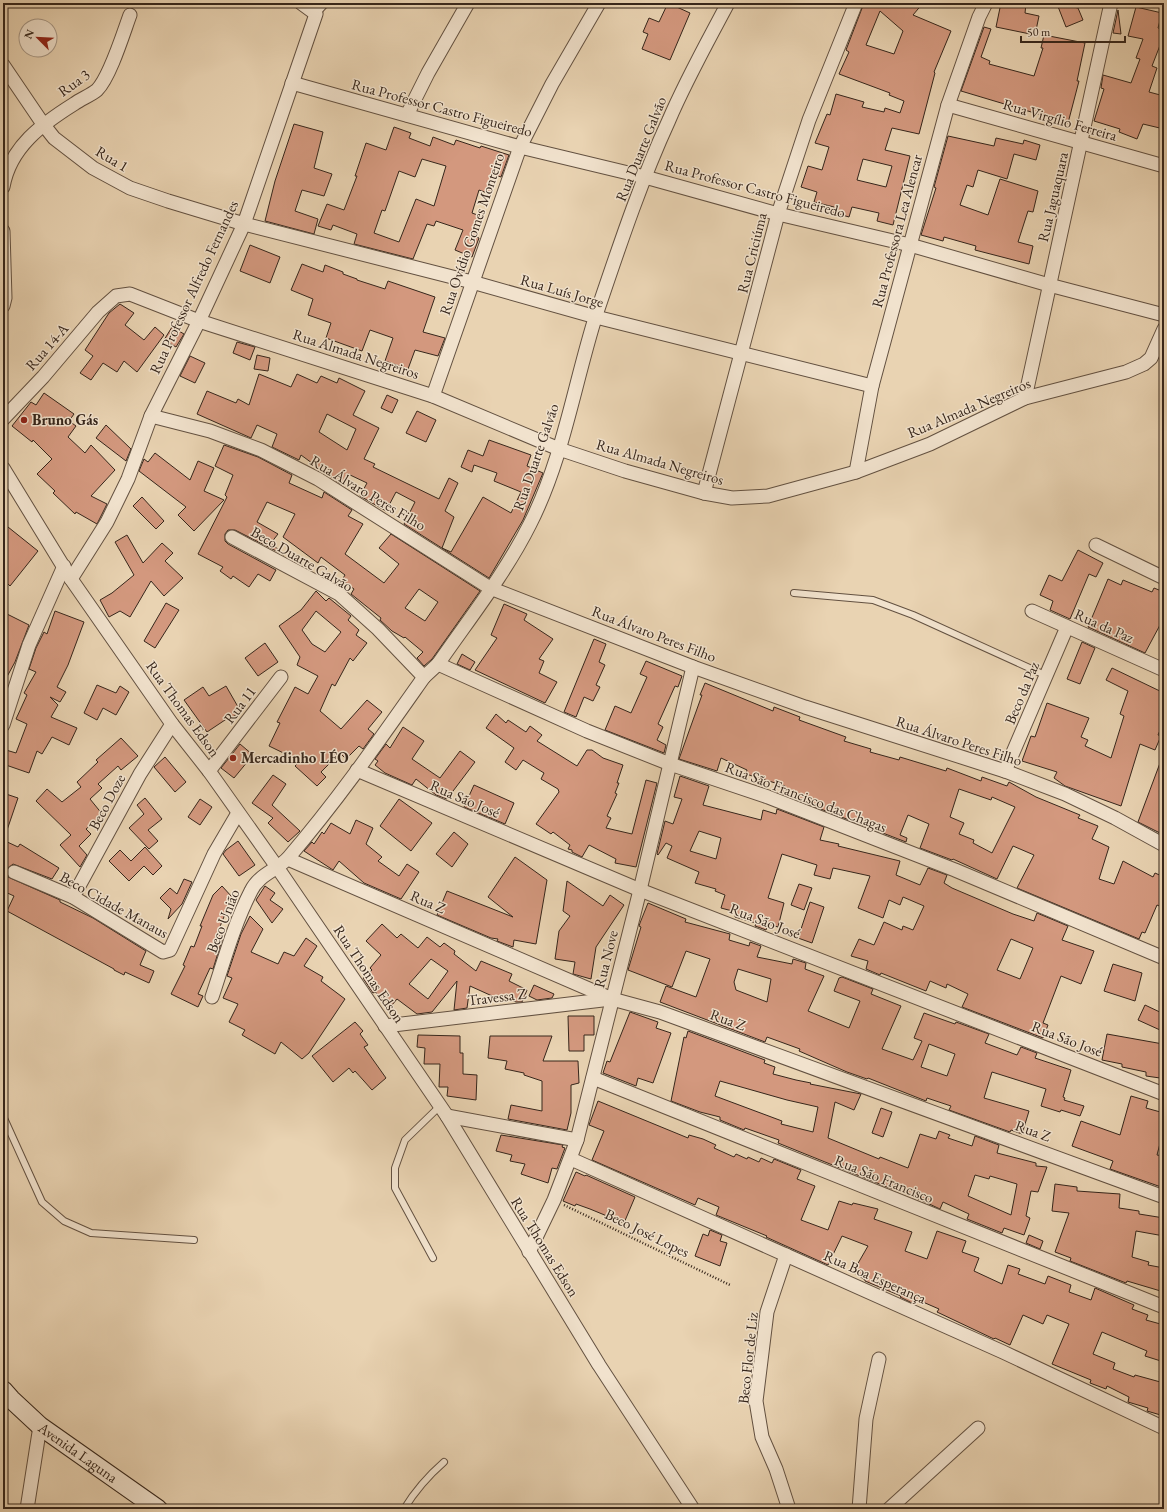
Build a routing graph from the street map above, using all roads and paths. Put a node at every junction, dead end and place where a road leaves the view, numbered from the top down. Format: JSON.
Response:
{"nodes":[{"id":1,"x":301,"y":3,"type":"edge"},
{"id":2,"x":326,"y":3,"type":"edge"},
{"id":3,"x":468,"y":3,"type":"edge"},
{"id":4,"x":599,"y":3,"type":"edge"},
{"id":5,"x":728,"y":3,"type":"edge"},
{"id":6,"x":856,"y":3,"type":"edge"},
{"id":7,"x":986,"y":3,"type":"edge"},
{"id":8,"x":1111,"y":3,"type":"edge"},
{"id":9,"x":316,"y":14,"type":"junction"},
{"id":10,"x":130,"y":15,"type":"dead end"},
{"id":11,"x":3,"y":65,"type":"edge"},
{"id":12,"x":292,"y":84,"type":"junction"},
{"id":13,"x":948,"y":105,"type":"junction"},
{"id":14,"x":407,"y":115,"type":"junction"},
{"id":15,"x":43,"y":124,"type":"junction"},
{"id":16,"x":1082,"y":142,"type":"junction"},
{"id":17,"x":520,"y":147,"type":"junction"},
{"id":18,"x":1164,"y":166,"type":"edge"},
{"id":19,"x":645,"y":177,"type":"junction"},
{"id":20,"x":3,"y":187,"type":"edge"},
{"id":21,"x":778,"y":214,"type":"junction"},
{"id":22,"x":244,"y":224,"type":"junction"},
{"id":23,"x":3,"y":231,"type":"edge"},
{"id":24,"x":910,"y":245,"type":"junction"},
{"id":25,"x":472,"y":282,"type":"junction"},
{"id":26,"x":1049,"y":285,"type":"junction"},
{"id":27,"x":4,"y":300,"type":"edge"},
{"id":28,"x":1164,"y":315,"type":"edge"},
{"id":29,"x":596,"y":317,"type":"junction"},
{"id":30,"x":199,"y":322,"type":"junction"},
{"id":31,"x":1164,"y":329,"type":"edge"},
{"id":32,"x":742,"y":354,"type":"junction"},
{"id":33,"x":872,"y":386,"type":"junction"},
{"id":34,"x":432,"y":396,"type":"junction"},
{"id":35,"x":1025,"y":398,"type":"junction"},
{"id":36,"x":151,"y":416,"type":"junction"},
{"id":37,"x":3,"y":419,"type":"edge"},
{"id":38,"x":559,"y":449,"type":"junction"},
{"id":39,"x":3,"y":468,"type":"edge"},
{"id":40,"x":856,"y":472,"type":"junction"},
{"id":41,"x":704,"y":493,"type":"junction"},
{"id":42,"x":232,"y":537,"type":"dead end"},
{"id":43,"x":1096,"y":545,"type":"dead end"},
{"id":44,"x":64,"y":566,"type":"junction"},
{"id":45,"x":1164,"y":578,"type":"edge"},
{"id":46,"x":71,"y":579,"type":"junction"},
{"id":47,"x":490,"y":588,"type":"junction"},
{"id":48,"x":794,"y":593,"type":"dead end"},
{"id":49,"x":1032,"y":612,"type":"dead end"},
{"id":50,"x":1067,"y":627,"type":"junction"},
{"id":51,"x":438,"y":664,"type":"junction"},
{"id":52,"x":693,"y":667,"type":"junction"},
{"id":53,"x":1164,"y":670,"type":"edge"},
{"id":54,"x":1047,"y":676,"type":"junction"},
{"id":55,"x":281,"y":677,"type":"dead end"},
{"id":56,"x":424,"y":677,"type":"junction"},
{"id":57,"x":172,"y":724,"type":"junction"},
{"id":58,"x":3,"y":725,"type":"edge"},
{"id":59,"x":670,"y":764,"type":"junction"},
{"id":60,"x":357,"y":770,"type":"junction"},
{"id":61,"x":209,"y":771,"type":"junction"},
{"id":62,"x":1005,"y":772,"type":"junction"},
{"id":63,"x":238,"y":814,"type":"junction"},
{"id":64,"x":1164,"y":845,"type":"edge"},
{"id":65,"x":283,"y":863,"type":"junction"},
{"id":66,"x":14,"y":872,"type":"dead end"},
{"id":67,"x":640,"y":890,"type":"junction"},
{"id":68,"x":73,"y":898,"type":"junction"},
{"id":69,"x":1164,"y":958,"type":"edge"},
{"id":70,"x":212,"y":996,"type":"dead end"},
{"id":71,"x":612,"y":999,"type":"junction"},
{"id":72,"x":385,"y":1026,"type":"junction"},
{"id":73,"x":593,"y":1078,"type":"junction"},
{"id":74,"x":1164,"y":1094,"type":"edge"},
{"id":75,"x":440,"y":1106,"type":"junction"},
{"id":76,"x":3,"y":1116,"type":"edge"},
{"id":77,"x":447,"y":1116,"type":"junction"},
{"id":78,"x":576,"y":1140,"type":"junction"},
{"id":79,"x":571,"y":1159,"type":"junction"},
{"id":80,"x":1164,"y":1196,"type":"edge"},
{"id":81,"x":554,"y":1200,"type":"junction"},
{"id":82,"x":194,"y":1240,"type":"dead end"},
{"id":83,"x":530,"y":1252,"type":"junction"},
{"id":84,"x":786,"y":1255,"type":"junction"},
{"id":85,"x":433,"y":1258,"type":"dead end"},
{"id":86,"x":730,"y":1285,"type":"dead end"},
{"id":87,"x":1164,"y":1307,"type":"edge"},
{"id":88,"x":879,"y":1359,"type":"dead end"},
{"id":89,"x":3,"y":1390,"type":"edge"},
{"id":90,"x":40,"y":1426,"type":"junction"},
{"id":91,"x":978,"y":1428,"type":"dead end"},
{"id":92,"x":1164,"y":1428,"type":"edge"},
{"id":93,"x":444,"y":1462,"type":"dead end"},
{"id":94,"x":27,"y":1509,"type":"edge"},
{"id":95,"x":158,"y":1509,"type":"edge"},
{"id":96,"x":404,"y":1509,"type":"edge"},
{"id":97,"x":693,"y":1509,"type":"edge"},
{"id":98,"x":789,"y":1509,"type":"edge"},
{"id":99,"x":859,"y":1509,"type":"edge"},
{"id":100,"x":889,"y":1509,"type":"edge"}],
"edges":[{"from":1,"to":9,"type":"street"},
{"from":2,"to":9,"type":"lane"},
{"from":3,"to":14,"type":"street"},
{"from":4,"to":17,"type":"street","name":"Rua Ovídio Gomes Monteiro"},
{"from":5,"to":19,"type":"street","name":"Rua Duarte Galvão"},
{"from":6,"to":21,"type":"street","name":"Rua Criciúma"},
{"from":7,"to":13,"type":"street","name":"Rua Professora Lea Alencar"},
{"from":8,"to":16,"type":"street","name":"Rua Jaguaquara"},
{"from":9,"to":12,"type":"street","name":"Rua Professor Alfredo Fernandes"},
{"from":10,"to":15,"type":"street","name":"Rua 3"},
{"from":11,"to":15,"type":"street","name":"Rua 1"},
{"from":12,"to":14,"type":"street","name":"Rua Professor Castro Figueiredo"},
{"from":12,"to":22,"type":"street","name":"Rua Professor Alfredo Fernandes"},
{"from":13,"to":16,"type":"street","name":"Rua Virgílio Ferreira"},
{"from":13,"to":24,"type":"street","name":"Rua Professora Lea Alencar"},
{"from":14,"to":17,"type":"street","name":"Rua Professor Castro Figueiredo"},
{"from":15,"to":20,"type":"street","name":"Rua 3"},
{"from":15,"to":22,"type":"street","name":"Rua 1"},
{"from":16,"to":18,"type":"street","name":"Rua Virgílio Ferreira"},
{"from":16,"to":26,"type":"street","name":"Rua Jaguaquara"},
{"from":17,"to":19,"type":"street","name":"Rua Professor Castro Figueiredo"},
{"from":17,"to":25,"type":"street","name":"Rua Ovídio Gomes Monteiro"},
{"from":19,"to":21,"type":"street","name":"Rua Professor Castro Figueiredo"},
{"from":19,"to":29,"type":"street","name":"Rua Duarte Galvão"},
{"from":21,"to":24,"type":"street","name":"Rua Professor Castro Figueiredo"},
{"from":21,"to":32,"type":"street","name":"Rua Criciúma"},
{"from":22,"to":25,"type":"street","name":"Rua Luís Jorge"},
{"from":22,"to":30,"type":"street","name":"Rua Professor Alfredo Fernandes"},
{"from":23,"to":27,"type":"street"},
{"from":24,"to":26,"type":"street","name":"Rua Professor Castro Figueiredo"},
{"from":24,"to":33,"type":"street","name":"Rua Professora Lea Alencar"},
{"from":25,"to":29,"type":"street","name":"Rua Luís Jorge"},
{"from":25,"to":34,"type":"street","name":"Rua Ovídio Gomes Monteiro"},
{"from":26,"to":28,"type":"street","name":"Rua Professor Castro Figueiredo"},
{"from":26,"to":35,"type":"street","name":"Rua Jaguaquara"},
{"from":29,"to":32,"type":"street","name":"Rua Luís Jorge"},
{"from":29,"to":38,"type":"street","name":"Rua Duarte Galvão"},
{"from":30,"to":34,"type":"street","name":"Rua Almada Negreiros"},
{"from":30,"to":36,"type":"street","name":"Rua Professor Alfredo Fernandes"},
{"from":30,"to":37,"type":"street","name":"Rua 14-A"},
{"from":31,"to":35,"type":"street","name":"Rua Almada Negreiros"},
{"from":32,"to":33,"type":"street","name":"Rua Luís Jorge"},
{"from":32,"to":41,"type":"street","name":"Rua Criciúma"},
{"from":33,"to":40,"type":"street","name":"Rua Professora Lea Alencar"},
{"from":34,"to":38,"type":"street","name":"Rua Almada Negreiros"},
{"from":35,"to":40,"type":"street","name":"Rua Almada Negreiros"},
{"from":36,"to":46,"type":"street","name":"Rua Professor Alfredo Fernandes"},
{"from":36,"to":47,"type":"street","name":"Rua Álvaro Peres Filho"},
{"from":38,"to":41,"type":"street","name":"Rua Almada Negreiros"},
{"from":38,"to":47,"type":"street","name":"Rua Duarte Galvão"},
{"from":39,"to":44,"type":"street","name":"Rua Thomas Edson"},
{"from":40,"to":41,"type":"street","name":"Rua Almada Negreiros"},
{"from":42,"to":56,"type":"street","name":"Beco Duarte Galvão"},
{"from":43,"to":45,"type":"street"},
{"from":44,"to":46,"type":"street","name":"Rua Thomas Edson"},
{"from":44,"to":58,"type":"street"},
{"from":46,"to":57,"type":"street","name":"Rua Thomas Edson"},
{"from":47,"to":51,"type":"street","name":"Rua Duarte Galvão"},
{"from":47,"to":52,"type":"street","name":"Rua Álvaro Peres Filho"},
{"from":48,"to":54,"type":"lane"},
{"from":49,"to":50,"type":"street","name":"Rua da Paz"},
{"from":50,"to":53,"type":"street","name":"Rua da Paz"},
{"from":50,"to":54,"type":"street","name":"Beco da Paz"},
{"from":51,"to":56,"type":"street","name":"Rua Duarte Galvão"},
{"from":51,"to":59,"type":"street","name":"Rua São Francisco das Chagas"},
{"from":52,"to":59,"type":"street","name":"Rua Nove"},
{"from":52,"to":62,"type":"street","name":"Rua Álvaro Peres Filho"},
{"from":54,"to":62,"type":"street","name":"Beco da Paz"},
{"from":55,"to":61,"type":"street","name":"Rua 11"},
{"from":56,"to":60,"type":"street","name":"Rua Duarte Galvão"},
{"from":57,"to":61,"type":"street","name":"Rua Thomas Edson"},
{"from":57,"to":68,"type":"street","name":"Beco Doze"},
{"from":59,"to":67,"type":"street","name":"Rua Nove"},
{"from":59,"to":69,"type":"street","name":"Rua São Francisco das Chagas"},
{"from":60,"to":65,"type":"street","name":"Rua Duarte Galvão"},
{"from":60,"to":67,"type":"street","name":"Rua São José"},
{"from":61,"to":63,"type":"street","name":"Rua Thomas Edson"},
{"from":62,"to":64,"type":"street","name":"Rua Álvaro Peres Filho"},
{"from":63,"to":65,"type":"street","name":"Rua Thomas Edson"},
{"from":63,"to":68,"type":"street","name":"Beco Cidade Manaus"},
{"from":65,"to":70,"type":"street","name":"Beco União"},
{"from":65,"to":71,"type":"street","name":"Rua Z"},
{"from":65,"to":72,"type":"street","name":"Rua Thomas Edson"},
{"from":66,"to":68,"type":"street","name":"Beco Cidade Manaus"},
{"from":67,"to":71,"type":"street","name":"Rua Nove"},
{"from":67,"to":74,"type":"street","name":"Rua São José"},
{"from":71,"to":72,"type":"street","name":"Travessa Z"},
{"from":71,"to":73,"type":"street","name":"Rua Nove"},
{"from":71,"to":80,"type":"street","name":"Rua Z"},
{"from":72,"to":75,"type":"street","name":"Rua Thomas Edson"},
{"from":73,"to":78,"type":"street","name":"Rua Nove"},
{"from":73,"to":87,"type":"street","name":"Rua São Francisco"},
{"from":75,"to":77,"type":"street","name":"Rua Thomas Edson"},
{"from":75,"to":85,"type":"lane"},
{"from":76,"to":82,"type":"lane"},
{"from":77,"to":78,"type":"street"},
{"from":77,"to":83,"type":"street","name":"Rua Thomas Edson"},
{"from":78,"to":79,"type":"street","name":"Rua Nove"},
{"from":79,"to":81,"type":"street","name":"Rua Nove"},
{"from":79,"to":84,"type":"street","name":"Rua Boa Esperança"},
{"from":81,"to":83,"type":"street","name":"Rua Nove"},
{"from":81,"to":86,"type":"path","name":"Beco José Lopes"},
{"from":83,"to":97,"type":"street","name":"Rua Thomas Edson"},
{"from":84,"to":92,"type":"street","name":"Rua Boa Esperança"},
{"from":84,"to":98,"type":"street","name":"Beco Flor de Liz"},
{"from":88,"to":99,"type":"street"},
{"from":89,"to":90,"type":"main road","name":"Avenida Laguna"},
{"from":90,"to":94,"type":"street"},
{"from":90,"to":95,"type":"main road","name":"Avenida Laguna"},
{"from":91,"to":100,"type":"street"},
{"from":93,"to":96,"type":"lane"}]}
